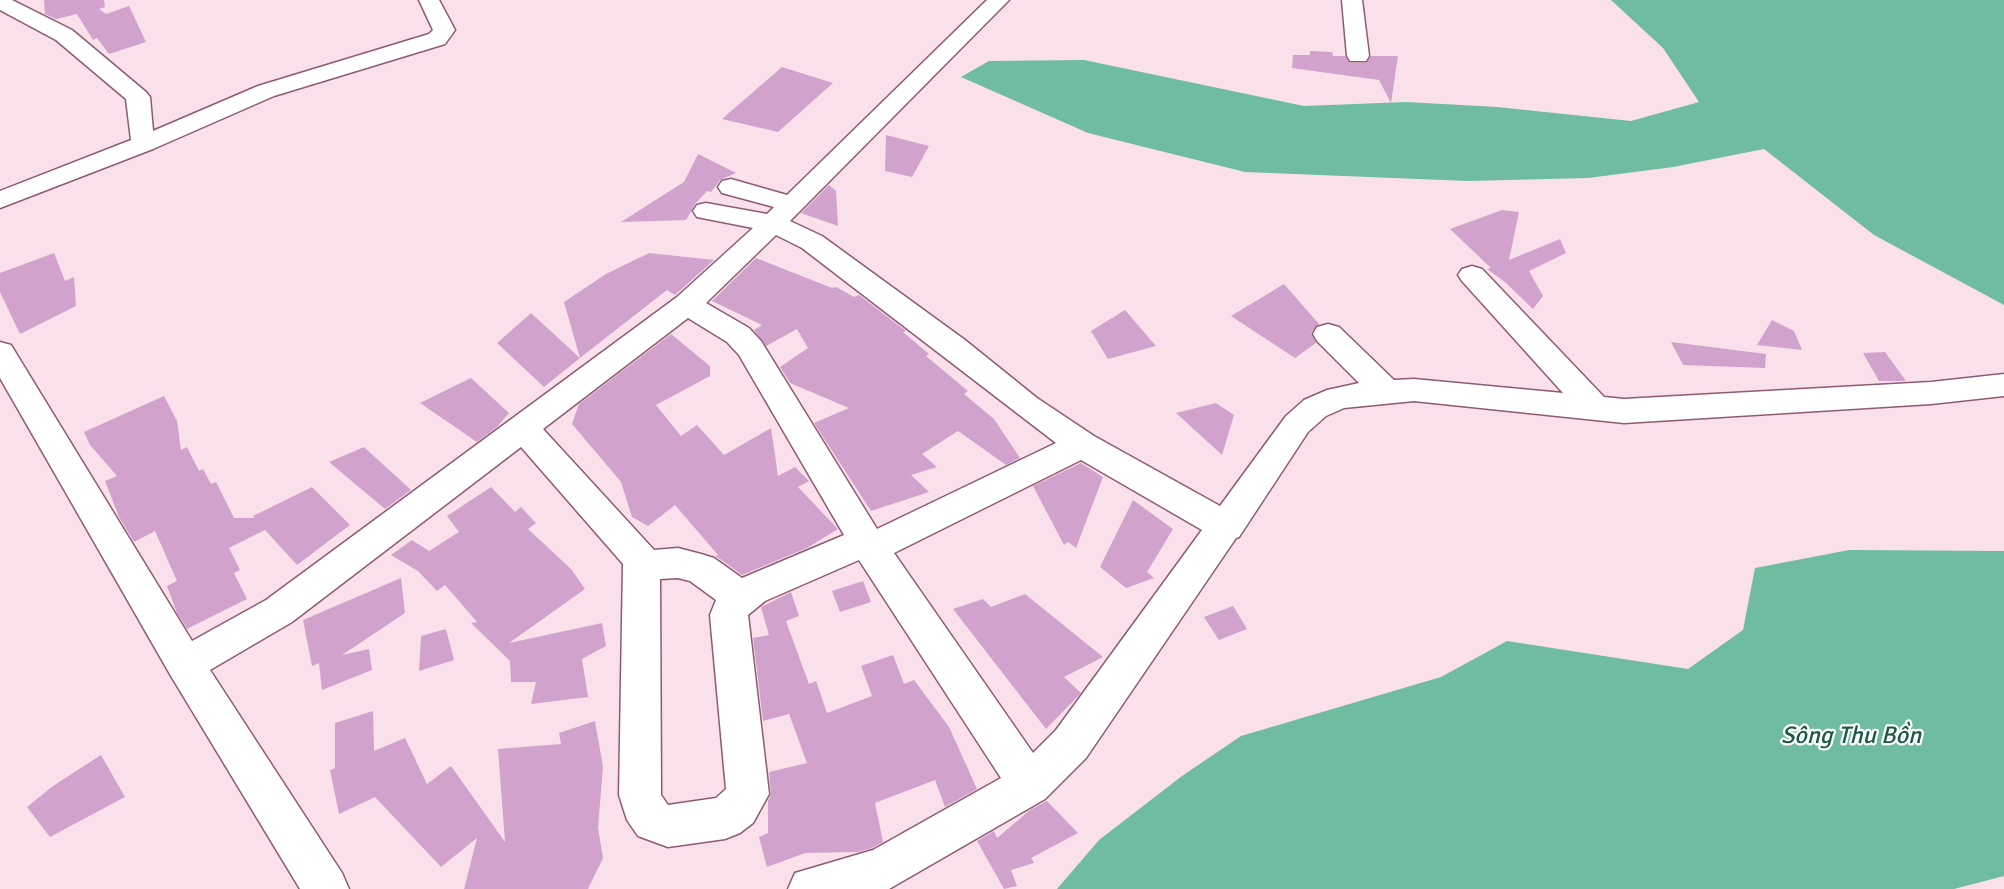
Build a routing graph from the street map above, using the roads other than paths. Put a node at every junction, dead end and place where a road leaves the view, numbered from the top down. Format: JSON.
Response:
{"nodes":[{"id":1,"x":429,"y":0,"type":"edge"},
{"id":2,"x":999,"y":0,"type":"edge"},
{"id":3,"x":1352,"y":0,"type":"edge"},
{"id":4,"x":9,"y":5,"type":"edge"},
{"id":5,"x":1358,"y":56,"type":"dead end"},
{"id":6,"x":144,"y":144,"type":"junction"},
{"id":7,"x":731,"y":187,"type":"dead end"},
{"id":8,"x":0,"y":200,"type":"edge"},
{"id":9,"x":706,"y":210,"type":"dead end"},
{"id":10,"x":781,"y":214,"type":"junction"},
{"id":11,"x":1472,"y":275,"type":"dead end"},
{"id":12,"x":687,"y":304,"type":"junction"},
{"id":13,"x":1328,"y":334,"type":"dead end"},
{"id":14,"x":0,"y":352,"type":"edge"},
{"id":15,"x":2004,"y":385,"type":"edge"},
{"id":16,"x":1386,"y":391,"type":"junction"},
{"id":17,"x":1595,"y":408,"type":"junction"},
{"id":18,"x":524,"y":429,"type":"junction"},
{"id":19,"x":1082,"y":445,"type":"junction"},
{"id":20,"x":1227,"y":527,"type":"junction"},
{"id":21,"x":868,"y":544,"type":"junction"},
{"id":22,"x":642,"y":566,"type":"junction"},
{"id":23,"x":739,"y":599,"type":"junction"},
{"id":24,"x":185,"y":664,"type":"junction"},
{"id":25,"x":1030,"y":785,"type":"junction"},
{"id":26,"x":326,"y":889,"type":"edge"},
{"id":27,"x":811,"y":889,"type":"edge"}],
"edges":[{"from":1,"to":6,"type":"street"},
{"from":2,"to":10,"type":"street"},
{"from":3,"to":5,"type":"street"},
{"from":4,"to":6,"type":"street"},
{"from":6,"to":8,"type":"street"},
{"from":7,"to":10,"type":"street"},
{"from":9,"to":10,"type":"street"},
{"from":10,"to":12,"type":"street"},
{"from":10,"to":19,"type":"street"},
{"from":11,"to":17,"type":"street"},
{"from":12,"to":18,"type":"street"},
{"from":12,"to":21,"type":"street"},
{"from":13,"to":16,"type":"street"},
{"from":14,"to":24,"type":"street"},
{"from":15,"to":17,"type":"street"},
{"from":16,"to":17,"type":"street"},
{"from":16,"to":20,"type":"street"},
{"from":18,"to":22,"type":"street"},
{"from":18,"to":24,"type":"street"},
{"from":19,"to":20,"type":"street"},
{"from":19,"to":21,"type":"street"},
{"from":20,"to":25,"type":"street"},
{"from":21,"to":23,"type":"street"},
{"from":21,"to":25,"type":"street"},
{"from":22,"to":23,"type":"street"},
{"from":22,"to":23,"type":"street"},
{"from":24,"to":26,"type":"street"},
{"from":25,"to":27,"type":"street"}]}
